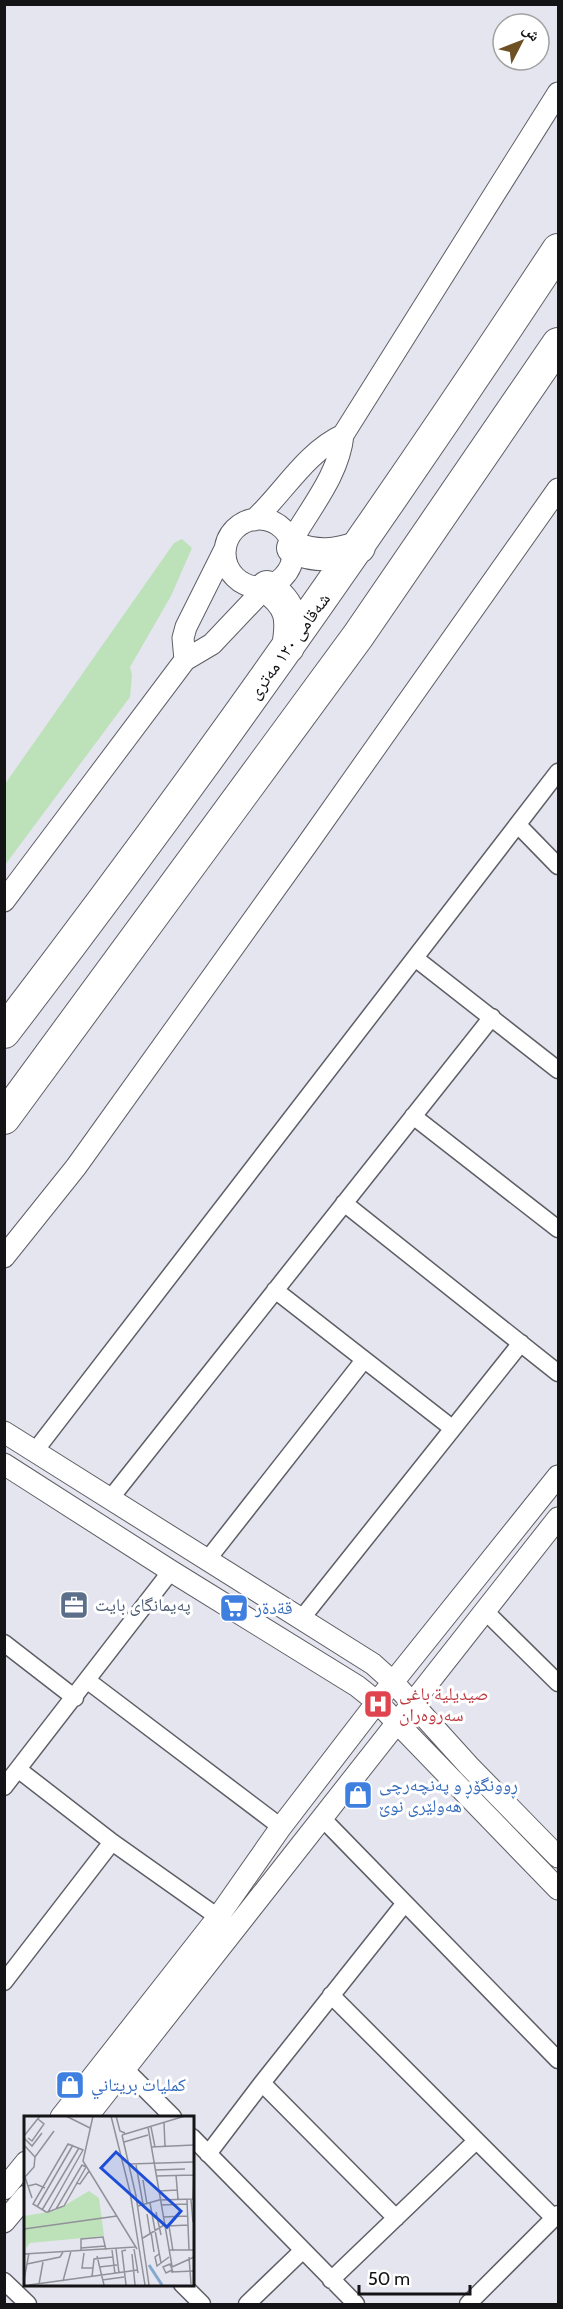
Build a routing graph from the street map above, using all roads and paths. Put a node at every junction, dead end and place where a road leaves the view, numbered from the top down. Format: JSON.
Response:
{"nodes":[{"id":1,"x":558,"y":93,"type":"edge"},
{"id":2,"x":558,"y":250,"type":"edge"},
{"id":3,"x":558,"y":344,"type":"edge"},
{"id":4,"x":343,"y":435,"type":"junction"},
{"id":5,"x":555,"y":502,"type":"edge"},
{"id":6,"x":254,"y":520,"type":"junction"},
{"id":7,"x":292,"y":545,"type":"junction"},
{"id":8,"x":359,"y":547,"type":"junction"},
{"id":9,"x":225,"y":549,"type":"junction"},
{"id":10,"x":266,"y":587,"type":"junction"},
{"id":11,"x":288,"y":647,"type":"junction"},
{"id":12,"x":185,"y":660,"type":"junction"},
{"id":13,"x":558,"y":772,"type":"edge"},
{"id":14,"x":518,"y":825,"type":"junction"},
{"id":15,"x":558,"y":866,"type":"edge"},
{"id":16,"x":4,"y":901,"type":"edge"},
{"id":17,"x":415,"y":958,"type":"junction"},
{"id":18,"x":492,"y":1017,"type":"junction"},
{"id":19,"x":4,"y":1032,"type":"edge"},
{"id":20,"x":558,"y":1070,"type":"edge"},
{"id":21,"x":413,"y":1116,"type":"junction"},
{"id":22,"x":4,"y":1118,"type":"edge"},
{"id":23,"x":344,"y":1203,"type":"junction"},
{"id":24,"x":558,"y":1229,"type":"edge"},
{"id":25,"x":4,"y":1257,"type":"edge"},
{"id":26,"x":275,"y":1290,"type":"junction"},
{"id":27,"x":521,"y":1343,"type":"junction"},
{"id":28,"x":364,"y":1359,"type":"junction"},
{"id":29,"x":558,"y":1373,"type":"edge"},
{"id":30,"x":452,"y":1428,"type":"junction"},
{"id":31,"x":4,"y":1432,"type":"edge"},
{"id":32,"x":35,"y":1451,"type":"junction"},
{"id":33,"x":4,"y":1464,"type":"edge"},
{"id":34,"x":558,"y":1476,"type":"edge"},
{"id":35,"x":110,"y":1498,"type":"junction"},
{"id":36,"x":94,"y":1522,"type":"junction"},
{"id":37,"x":556,"y":1526,"type":"edge"},
{"id":38,"x":208,"y":1559,"type":"junction"},
{"id":39,"x":171,"y":1571,"type":"junction"},
{"id":40,"x":485,"y":1611,"type":"junction"},
{"id":41,"x":302,"y":1618,"type":"junction"},
{"id":42,"x":4,"y":1643,"type":"edge"},
{"id":43,"x":88,"y":1681,"type":"junction"},
{"id":44,"x":393,"y":1682,"type":"junction"},
{"id":45,"x":558,"y":1683,"type":"edge"},
{"id":46,"x":75,"y":1698,"type":"junction"},
{"id":47,"x":377,"y":1702,"type":"junction"},
{"id":48,"x":412,"y":1702,"type":"junction"},
{"id":49,"x":397,"y":1723,"type":"junction"},
{"id":50,"x":19,"y":1770,"type":"junction"},
{"id":51,"x":5,"y":1785,"type":"edge"},
{"id":52,"x":322,"y":1818,"type":"junction"},
{"id":53,"x":281,"y":1827,"type":"junction"},
{"id":54,"x":112,"y":1842,"type":"junction"},
{"id":55,"x":558,"y":1857,"type":"edge"},
{"id":56,"x":558,"y":1889,"type":"edge"},
{"id":57,"x":405,"y":1903,"type":"junction"},
{"id":58,"x":218,"y":1917,"type":"junction"},
{"id":59,"x":4,"y":1982,"type":"edge"},
{"id":60,"x":332,"y":1995,"type":"junction"},
{"id":61,"x":558,"y":2060,"type":"edge"},
{"id":62,"x":125,"y":2068,"type":"junction"},
{"id":63,"x":262,"y":2083,"type":"junction"},
{"id":64,"x":62,"y":2116,"type":"edge"},
{"id":65,"x":88,"y":2116,"type":"edge"},
{"id":66,"x":171,"y":2116,"type":"edge"},
{"id":67,"x":194,"y":2139,"type":"edge"},
{"id":68,"x":476,"y":2141,"type":"junction"},
{"id":69,"x":208,"y":2154,"type":"junction"},
{"id":70,"x":24,"y":2164,"type":"edge"},
{"id":71,"x":4,"y":2189,"type":"edge"},
{"id":72,"x":24,"y":2198,"type":"edge"},
{"id":73,"x":556,"y":2216,"type":"edge"},
{"id":74,"x":396,"y":2218,"type":"junction"},
{"id":75,"x":4,"y":2222,"type":"edge"},
{"id":76,"x":302,"y":2251,"type":"junction"},
{"id":77,"x":332,"y":2280,"type":"junction"},
{"id":78,"x":4,"y":2281,"type":"edge"},
{"id":79,"x":184,"y":2285,"type":"edge"},
{"id":80,"x":28,"y":2304,"type":"edge"},
{"id":81,"x":202,"y":2304,"type":"edge"},
{"id":82,"x":247,"y":2304,"type":"edge"},
{"id":83,"x":356,"y":2304,"type":"edge"},
{"id":84,"x":468,"y":2304,"type":"edge"}],
"edges":[{"from":1,"to":4,"type":"street"},
{"from":2,"to":8,"type":"highway","name":"شەقامی ١٢٠ مەتری"},
{"from":3,"to":22,"type":"highway"},
{"from":4,"to":6,"type":"street"},
{"from":4,"to":7,"type":"street"},
{"from":5,"to":25,"type":"street"},
{"from":6,"to":7,"type":"street"},
{"from":6,"to":9,"type":"street"},
{"from":7,"to":8,"type":"highway"},
{"from":7,"to":10,"type":"street"},
{"from":8,"to":11,"type":"highway","name":"شەقامی ١٢٠ مەتری"},
{"from":9,"to":10,"type":"street"},
{"from":9,"to":12,"type":"street"},
{"from":10,"to":11,"type":"highway"},
{"from":10,"to":12,"type":"street"},
{"from":11,"to":19,"type":"highway","name":"شەقامی ١٢٠ مەتری"},
{"from":12,"to":16,"type":"street"},
{"from":13,"to":14,"type":"street"},
{"from":14,"to":15,"type":"street"},
{"from":14,"to":17,"type":"street"},
{"from":17,"to":18,"type":"street"},
{"from":17,"to":32,"type":"street"},
{"from":18,"to":20,"type":"street"},
{"from":18,"to":21,"type":"street"},
{"from":21,"to":23,"type":"street"},
{"from":21,"to":24,"type":"street"},
{"from":23,"to":26,"type":"street"},
{"from":23,"to":27,"type":"street"},
{"from":26,"to":28,"type":"street"},
{"from":26,"to":35,"type":"street"},
{"from":27,"to":29,"type":"street"},
{"from":27,"to":30,"type":"street"},
{"from":28,"to":30,"type":"street"},
{"from":28,"to":38,"type":"street"},
{"from":30,"to":41,"type":"street"},
{"from":31,"to":32,"type":"street"},
{"from":32,"to":35,"type":"street"},
{"from":33,"to":36,"type":"street"},
{"from":34,"to":44,"type":"street"},
{"from":35,"to":36,"type":"street"},
{"from":35,"to":38,"type":"street"},
{"from":36,"to":39,"type":"street"},
{"from":37,"to":40,"type":"street"},
{"from":38,"to":41,"type":"street"},
{"from":39,"to":43,"type":"street"},
{"from":39,"to":47,"type":"street"},
{"from":40,"to":45,"type":"street"},
{"from":40,"to":48,"type":"street"},
{"from":41,"to":44,"type":"street"},
{"from":42,"to":46,"type":"street"},
{"from":43,"to":46,"type":"street"},
{"from":43,"to":53,"type":"street"},
{"from":44,"to":47,"type":"street"},
{"from":44,"to":48,"type":"street"},
{"from":46,"to":50,"type":"street"},
{"from":47,"to":49,"type":"street"},
{"from":47,"to":53,"type":"street"},
{"from":48,"to":49,"type":"street"},
{"from":48,"to":55,"type":"street"},
{"from":49,"to":52,"type":"street"},
{"from":49,"to":56,"type":"street"},
{"from":50,"to":51,"type":"street"},
{"from":50,"to":54,"type":"street"},
{"from":52,"to":57,"type":"street"},
{"from":52,"to":62,"type":"street"},
{"from":53,"to":58,"type":"street"},
{"from":54,"to":58,"type":"street"},
{"from":54,"to":59,"type":"street"},
{"from":57,"to":60,"type":"street"},
{"from":57,"to":61,"type":"street"},
{"from":58,"to":64,"type":"street"},
{"from":60,"to":63,"type":"street"},
{"from":60,"to":68,"type":"street"},
{"from":62,"to":65,"type":"street"},
{"from":62,"to":66,"type":"street"},
{"from":63,"to":69,"type":"street"},
{"from":63,"to":74,"type":"street"},
{"from":67,"to":69,"type":"street"},
{"from":68,"to":73,"type":"street"},
{"from":68,"to":74,"type":"street"},
{"from":69,"to":76,"type":"street"},
{"from":70,"to":71,"type":"street"},
{"from":72,"to":75,"type":"street"},
{"from":73,"to":84,"type":"street"},
{"from":74,"to":77,"type":"street"},
{"from":76,"to":77,"type":"street"},
{"from":76,"to":82,"type":"street"},
{"from":77,"to":83,"type":"street"},
{"from":78,"to":80,"type":"street"},
{"from":79,"to":81,"type":"street"}]}
